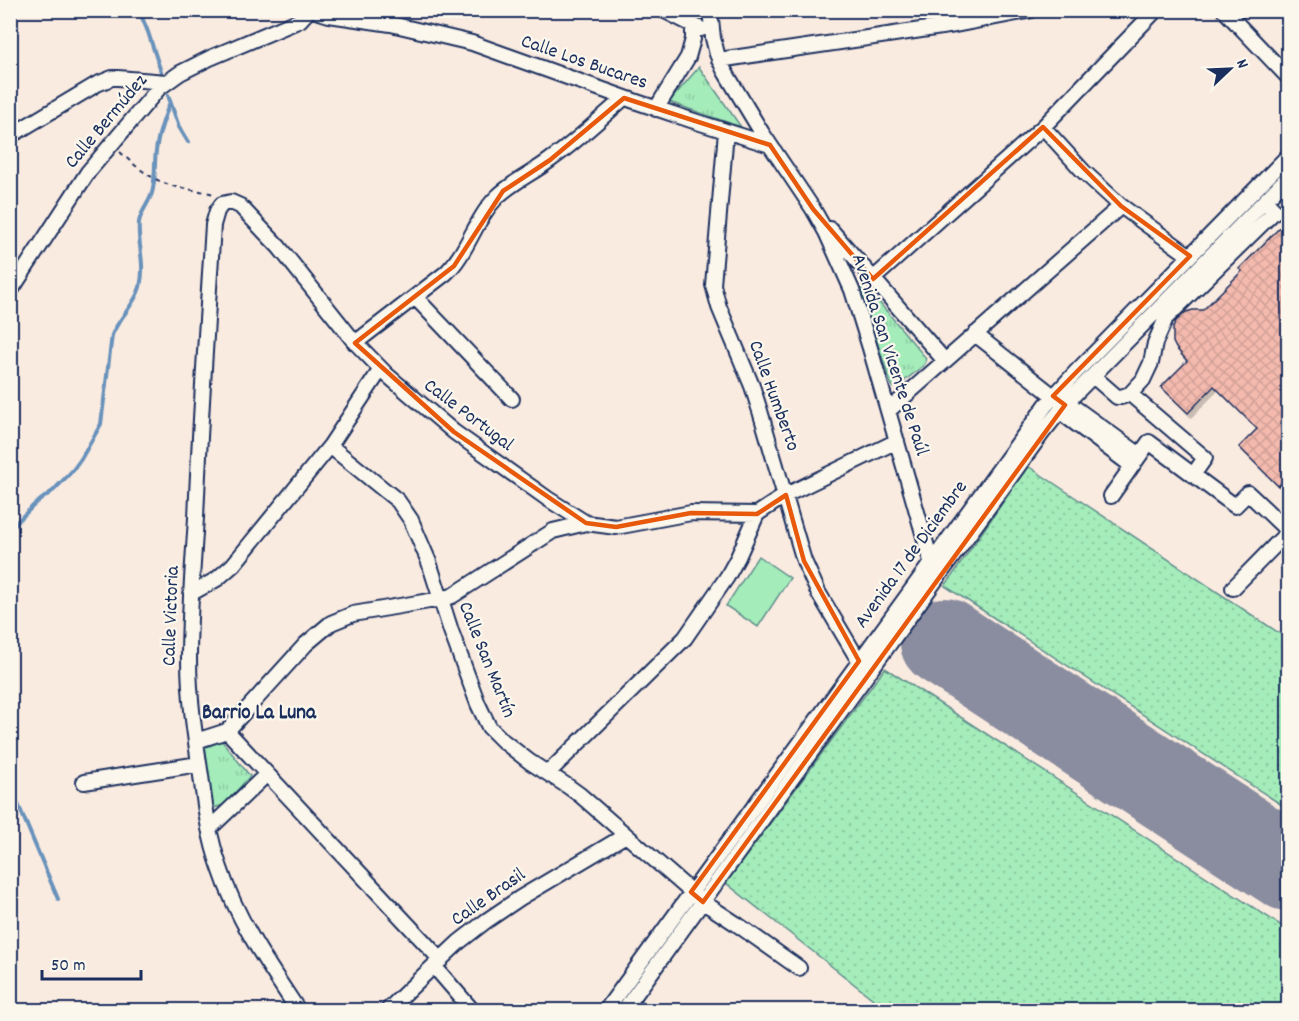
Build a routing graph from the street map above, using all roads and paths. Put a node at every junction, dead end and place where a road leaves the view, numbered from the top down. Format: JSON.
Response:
{"nodes":[{"id":1,"x":311,"y":10,"type":"edge"},
{"id":2,"x":663,"y":10,"type":"edge"},
{"id":3,"x":710,"y":10,"type":"edge"},
{"id":4,"x":1032,"y":10,"type":"edge"},
{"id":5,"x":1224,"y":10,"type":"edge"},
{"id":6,"x":1150,"y":13,"type":"edge"},
{"id":7,"x":693,"y":25,"type":"junction"},
{"id":8,"x":713,"y":34,"type":"junction"},
{"id":9,"x":719,"y":60,"type":"junction"},
{"id":10,"x":1288,"y":77,"type":"edge"},
{"id":11,"x":166,"y":82,"type":"junction"},
{"id":12,"x":624,"y":98,"type":"junction"},
{"id":13,"x":656,"y":109,"type":"junction"},
{"id":14,"x":1043,"y":127,"type":"junction"},
{"id":15,"x":726,"y":131,"type":"junction"},
{"id":16,"x":10,"y":136,"type":"edge"},
{"id":17,"x":112,"y":143,"type":"junction"},
{"id":18,"x":770,"y":145,"type":"junction"},
{"id":19,"x":1288,"y":156,"type":"edge"},
{"id":20,"x":1288,"y":177,"type":"edge"},
{"id":21,"x":1265,"y":201,"type":"junction"},
{"id":22,"x":224,"y":203,"type":"junction"},
{"id":23,"x":1121,"y":206,"type":"junction"},
{"id":24,"x":813,"y":209,"type":"junction"},
{"id":25,"x":1190,"y":256,"type":"junction"},
{"id":26,"x":873,"y":279,"type":"junction"},
{"id":27,"x":10,"y":292,"type":"edge"},
{"id":28,"x":415,"y":297,"type":"junction"},
{"id":29,"x":975,"y":334,"type":"junction"},
{"id":30,"x":355,"y":343,"type":"junction"},
{"id":31,"x":945,"y":361,"type":"junction"},
{"id":32,"x":381,"y":369,"type":"junction"},
{"id":33,"x":1093,"y":376,"type":"junction"},
{"id":34,"x":1130,"y":394,"type":"junction"},
{"id":35,"x":1053,"y":396,"type":"junction"},
{"id":36,"x":512,"y":399,"type":"dead end"},
{"id":37,"x":1065,"y":405,"type":"junction"},
{"id":38,"x":888,"y":411,"type":"junction"},
{"id":39,"x":897,"y":441,"type":"junction"},
{"id":40,"x":330,"y":446,"type":"junction"},
{"id":41,"x":1136,"y":461,"type":"junction"},
{"id":42,"x":1193,"y":475,"type":"junction"},
{"id":43,"x":786,"y":495,"type":"junction"},
{"id":44,"x":1111,"y":496,"type":"dead end"},
{"id":45,"x":756,"y":514,"type":"junction"},
{"id":46,"x":586,"y":523,"type":"junction"},
{"id":47,"x":1288,"y":531,"type":"edge"},
{"id":48,"x":931,"y":561,"type":"junction"},
{"id":49,"x":1233,"y":588,"type":"dead end"},
{"id":50,"x":192,"y":593,"type":"junction"},
{"id":51,"x":441,"y":599,"type":"junction"},
{"id":52,"x":859,"y":661,"type":"junction"},
{"id":53,"x":227,"y":731,"type":"junction"},
{"id":54,"x":196,"y":741,"type":"junction"},
{"id":55,"x":199,"y":764,"type":"junction"},
{"id":56,"x":548,"y":773,"type":"junction"},
{"id":57,"x":267,"y":774,"type":"junction"},
{"id":58,"x":84,"y":782,"type":"dead end"},
{"id":59,"x":209,"y":829,"type":"junction"},
{"id":60,"x":626,"y":836,"type":"junction"},
{"id":61,"x":691,"y":892,"type":"junction"},
{"id":62,"x":702,"y":902,"type":"junction"},
{"id":63,"x":437,"y":963,"type":"junction"},
{"id":64,"x":799,"y":968,"type":"dead end"},
{"id":65,"x":298,"y":1011,"type":"edge"},
{"id":66,"x":388,"y":1011,"type":"edge"},
{"id":67,"x":472,"y":1011,"type":"edge"},
{"id":68,"x":606,"y":1011,"type":"edge"},
{"id":69,"x":624,"y":1011,"type":"edge"}],
"edges":[{"from":1,"to":11,"type":"street","name":"Calle Bermúdez"},
{"from":1,"to":12,"type":"street","name":"Calle Los Bucares"},
{"from":2,"to":7,"type":"street"},
{"from":3,"to":8,"type":"street","name":"Avenida San Vicente de Paúl"},
{"from":4,"to":9,"type":"street"},
{"from":5,"to":10,"type":"street"},
{"from":6,"to":14,"type":"street"},
{"from":7,"to":8,"type":"street"},
{"from":7,"to":13,"type":"street"},
{"from":8,"to":9,"type":"street","name":"Avenida San Vicente de Paúl"},
{"from":9,"to":18,"type":"street","name":"Avenida San Vicente de Paúl"},
{"from":11,"to":16,"type":"street"},
{"from":11,"to":17,"type":"street","name":"Calle Bermúdez"},
{"from":12,"to":13,"type":"street","name":"Calle Los Bucares"},
{"from":12,"to":28,"type":"street"},
{"from":13,"to":15,"type":"street","name":"Calle Los Bucares"},
{"from":14,"to":23,"type":"street"},
{"from":14,"to":26,"type":"street"},
{"from":15,"to":18,"type":"street","name":"Calle Los Bucares"},
{"from":15,"to":43,"type":"street","name":"Calle Humberto"},
{"from":17,"to":22,"type":"path"},
{"from":17,"to":27,"type":"street","name":"Calle Bermúdez"},
{"from":18,"to":24,"type":"street","name":"Avenida San Vicente de Paúl"},
{"from":19,"to":25,"type":"street","name":"Avenida 17 de Diciembre"},
{"from":20,"to":21,"type":"street","name":"Avenida 17 de Diciembre"},
{"from":21,"to":33,"type":"street","name":"Avenida 17 de Diciembre"},
{"from":21,"to":34,"type":"street"},
{"from":22,"to":30,"type":"street","name":"Calle Portugal"},
{"from":22,"to":50,"type":"street","name":"Calle Victoria"},
{"from":23,"to":25,"type":"street"},
{"from":23,"to":29,"type":"street"},
{"from":24,"to":26,"type":"street"},
{"from":24,"to":38,"type":"street","name":"Avenida San Vicente de Paúl"},
{"from":25,"to":35,"type":"street","name":"Avenida 17 de Diciembre"},
{"from":26,"to":31,"type":"street"},
{"from":28,"to":30,"type":"street"},
{"from":28,"to":36,"type":"street"},
{"from":29,"to":31,"type":"street"},
{"from":29,"to":35,"type":"street"},
{"from":30,"to":32,"type":"street","name":"Calle Portugal"},
{"from":31,"to":38,"type":"street"},
{"from":32,"to":40,"type":"street"},
{"from":32,"to":46,"type":"street","name":"Calle Portugal"},
{"from":33,"to":34,"type":"street"},
{"from":33,"to":37,"type":"street","name":"Avenida 17 de Diciembre"},
{"from":34,"to":42,"type":"street"},
{"from":35,"to":37,"type":"street"},
{"from":35,"to":48,"type":"street","name":"Avenida 17 de Diciembre"},
{"from":37,"to":41,"type":"street"},
{"from":37,"to":62,"type":"street","name":"Avenida 17 de Diciembre"},
{"from":38,"to":39,"type":"street","name":"Avenida San Vicente de Paúl"},
{"from":39,"to":43,"type":"street"},
{"from":39,"to":48,"type":"street","name":"Avenida San Vicente de Paúl"},
{"from":40,"to":50,"type":"street"},
{"from":40,"to":51,"type":"street","name":"Calle San Martín"},
{"from":41,"to":42,"type":"street"},
{"from":41,"to":44,"type":"street"},
{"from":42,"to":47,"type":"street"},
{"from":43,"to":45,"type":"street"},
{"from":43,"to":52,"type":"street","name":"Calle Humberto"},
{"from":45,"to":46,"type":"street","name":"Calle Portugal"},
{"from":45,"to":56,"type":"street"},
{"from":46,"to":51,"type":"street"},
{"from":47,"to":49,"type":"street"},
{"from":48,"to":52,"type":"street","name":"Avenida 17 de Diciembre"},
{"from":50,"to":54,"type":"street","name":"Calle Victoria"},
{"from":51,"to":53,"type":"street"},
{"from":51,"to":56,"type":"street","name":"Calle San Martín"},
{"from":52,"to":61,"type":"street","name":"Avenida 17 de Diciembre"},
{"from":53,"to":54,"type":"street"},
{"from":53,"to":57,"type":"street"},
{"from":54,"to":55,"type":"street","name":"Calle Victoria"},
{"from":55,"to":58,"type":"street"},
{"from":55,"to":59,"type":"street","name":"Calle Victoria"},
{"from":56,"to":60,"type":"street","name":"Calle San Martín"},
{"from":57,"to":59,"type":"street"},
{"from":57,"to":63,"type":"street"},
{"from":59,"to":65,"type":"street","name":"Calle Victoria"},
{"from":60,"to":61,"type":"street","name":"Calle San Martín"},
{"from":60,"to":63,"type":"street","name":"Calle Brasil"},
{"from":61,"to":62,"type":"street","name":"Calle San Martín"},
{"from":61,"to":68,"type":"street","name":"Avenida 17 de Diciembre"},
{"from":62,"to":64,"type":"street","name":"Calle San Martín"},
{"from":62,"to":69,"type":"street","name":"Avenida 17 de Diciembre"},
{"from":63,"to":66,"type":"street","name":"Calle Brasil"},
{"from":63,"to":67,"type":"street"}]}
